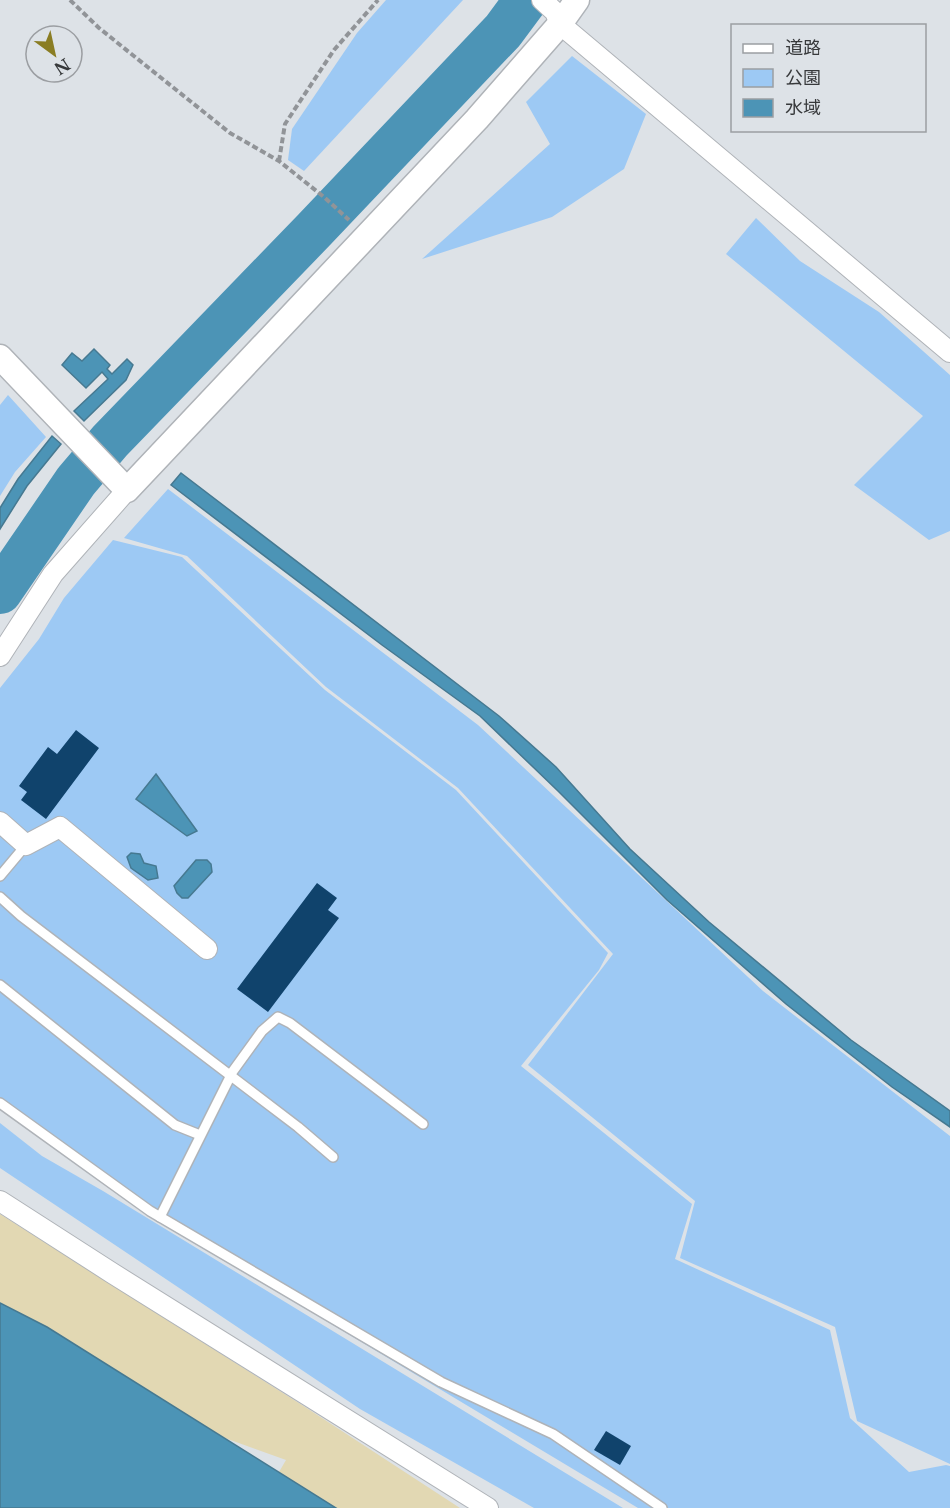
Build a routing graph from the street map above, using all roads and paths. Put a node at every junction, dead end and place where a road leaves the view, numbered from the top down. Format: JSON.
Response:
{"nodes":[{"id":1,"x":70,"y":0,"type":"edge"},
{"id":2,"x":378,"y":0,"type":"edge"},
{"id":3,"x":577,"y":0,"type":"edge"},
{"id":4,"x":550,"y":10,"type":"edge"},
{"id":5,"x":279,"y":161,"type":"junction"},
{"id":6,"x":347,"y":219,"type":"dead end"},
{"id":7,"x":950,"y":352,"type":"edge"},
{"id":8,"x":0,"y":357,"type":"edge"},
{"id":9,"x":121,"y":484,"type":"junction"},
{"id":10,"x":0,"y":656,"type":"edge"},
{"id":11,"x":0,"y":822,"type":"edge"},
{"id":12,"x":26,"y":845,"type":"junction"},
{"id":13,"x":0,"y":876,"type":"edge"},
{"id":14,"x":0,"y":897,"type":"edge"},
{"id":15,"x":207,"y":949,"type":"dead end"},
{"id":16,"x":0,"y":985,"type":"edge"},
{"id":17,"x":230,"y":1075,"type":"junction"},
{"id":18,"x":0,"y":1103,"type":"edge"},
{"id":19,"x":423,"y":1124,"type":"dead end"},
{"id":20,"x":200,"y":1135,"type":"junction"},
{"id":21,"x":333,"y":1157,"type":"dead end"},
{"id":22,"x":0,"y":1201,"type":"edge"},
{"id":23,"x":160,"y":1217,"type":"junction"},
{"id":24,"x":488,"y":1508,"type":"edge"},
{"id":25,"x":662,"y":1508,"type":"edge"}],
"edges":[{"from":1,"to":5,"type":"path"},
{"from":2,"to":5,"type":"path"},
{"from":3,"to":4,"type":"street"},
{"from":4,"to":7,"type":"street"},
{"from":4,"to":9,"type":"street"},
{"from":5,"to":6,"type":"path"},
{"from":8,"to":9,"type":"street"},
{"from":9,"to":10,"type":"street"},
{"from":11,"to":12,"type":"street"},
{"from":12,"to":13,"type":"lane"},
{"from":12,"to":15,"type":"street"},
{"from":14,"to":17,"type":"lane"},
{"from":16,"to":20,"type":"lane"},
{"from":17,"to":19,"type":"lane"},
{"from":17,"to":20,"type":"lane"},
{"from":17,"to":21,"type":"lane"},
{"from":18,"to":23,"type":"lane"},
{"from":20,"to":23,"type":"lane"},
{"from":22,"to":24,"type":"street"},
{"from":23,"to":25,"type":"lane"}]}
